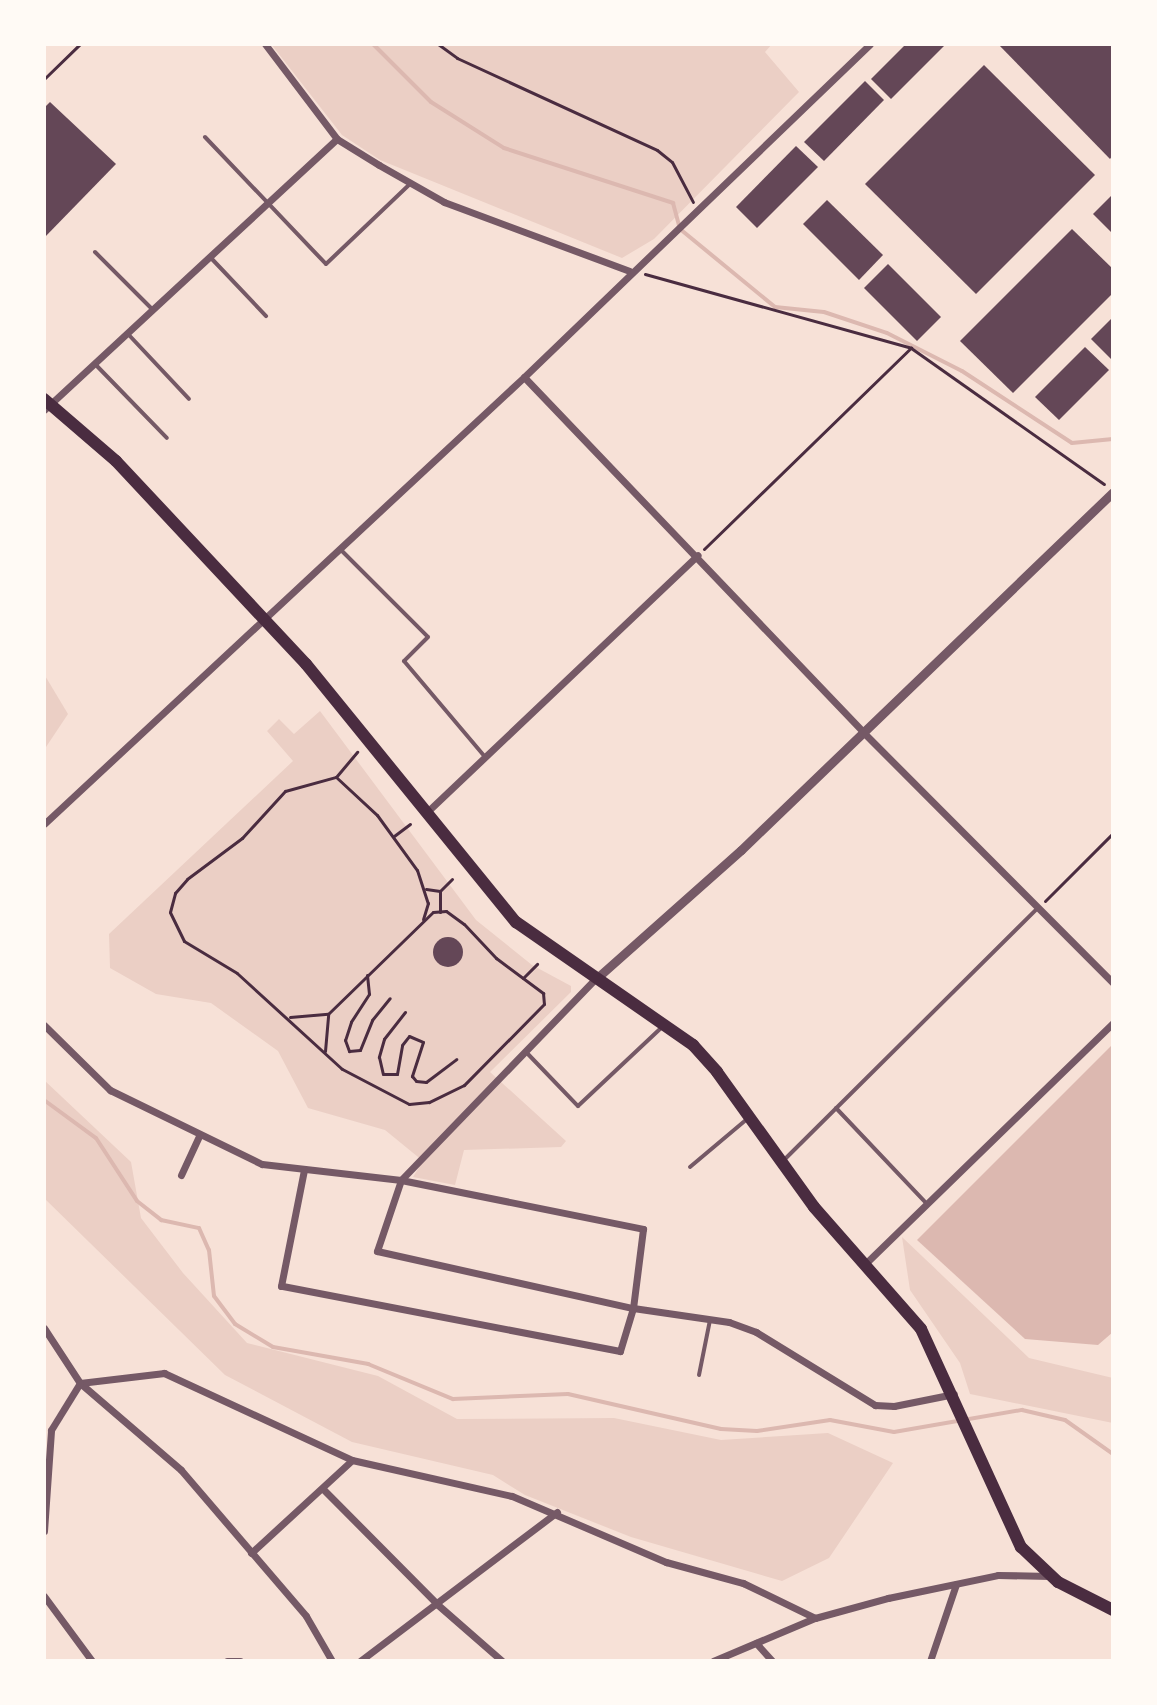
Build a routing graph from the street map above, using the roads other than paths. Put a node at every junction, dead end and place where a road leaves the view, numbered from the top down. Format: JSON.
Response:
{"nodes":[{"id":1,"x":265,"y":44,"type":"edge"},
{"id":2,"x":870,"y":44,"type":"edge"},
{"id":3,"x":205,"y":137,"type":"dead end"},
{"id":4,"x":337,"y":139,"type":"junction"},
{"id":5,"x":411,"y":183,"type":"junction"},
{"id":6,"x":268,"y":203,"type":"junction"},
{"id":7,"x":95,"y":252,"type":"dead end"},
{"id":8,"x":210,"y":256,"type":"junction"},
{"id":9,"x":630,"y":271,"type":"junction"},
{"id":10,"x":152,"y":309,"type":"junction"},
{"id":11,"x":266,"y":316,"type":"dead end"},
{"id":12,"x":126,"y":332,"type":"junction"},
{"id":13,"x":94,"y":362,"type":"junction"},
{"id":14,"x":524,"y":377,"type":"junction"},
{"id":15,"x":189,"y":399,"type":"dead end"},
{"id":16,"x":46,"y":404,"type":"edge"},
{"id":17,"x":167,"y":438,"type":"dead end"},
{"id":18,"x":1113,"y":492,"type":"edge"},
{"id":19,"x":340,"y":549,"type":"junction"},
{"id":20,"x":698,"y":555,"type":"junction"},
{"id":21,"x":266,"y":621,"type":"junction"},
{"id":22,"x":864,"y":733,"type":"junction"},
{"id":23,"x":485,"y":757,"type":"junction"},
{"id":24,"x":427,"y":812,"type":"junction"},
{"id":25,"x":44,"y":824,"type":"edge"},
{"id":26,"x":1039,"y":907,"type":"junction"},
{"id":27,"x":598,"y":977,"type":"junction"},
{"id":28,"x":1113,"y":983,"type":"edge"},
{"id":29,"x":1113,"y":1023,"type":"edge"},
{"id":30,"x":44,"y":1025,"type":"edge"},
{"id":31,"x":665,"y":1025,"type":"junction"},
{"id":32,"x":524,"y":1050,"type":"junction"},
{"id":33,"x":836,"y":1108,"type":"junction"},
{"id":34,"x":749,"y":1117,"type":"junction"},
{"id":35,"x":199,"y":1136,"type":"junction"},
{"id":36,"x":780,"y":1163,"type":"junction"},
{"id":37,"x":690,"y":1167,"type":"dead end"},
{"id":38,"x":304,"y":1170,"type":"junction"},
{"id":39,"x":181,"y":1175,"type":"dead end"},
{"id":40,"x":401,"y":1180,"type":"junction"},
{"id":41,"x":926,"y":1203,"type":"junction"},
{"id":42,"x":866,"y":1263,"type":"junction"},
{"id":43,"x":633,"y":1308,"type":"junction"},
{"id":44,"x":710,"y":1320,"type":"junction"},
{"id":45,"x":44,"y":1328,"type":"edge"},
{"id":46,"x":699,"y":1375,"type":"dead end"},
{"id":47,"x":80,"y":1383,"type":"junction"},
{"id":48,"x":957,"y":1400,"type":"junction"},
{"id":49,"x":352,"y":1460,"type":"junction"},
{"id":50,"x":323,"y":1489,"type":"junction"},
{"id":51,"x":557,"y":1512,"type":"junction"},
{"id":52,"x":44,"y":1531,"type":"edge"},
{"id":53,"x":251,"y":1553,"type":"junction"},
{"id":54,"x":1050,"y":1576,"type":"junction"},
{"id":55,"x":956,"y":1584,"type":"junction"},
{"id":56,"x":44,"y":1596,"type":"edge"},
{"id":57,"x":438,"y":1605,"type":"junction"},
{"id":58,"x":1113,"y":1610,"type":"edge"},
{"id":59,"x":815,"y":1618,"type":"junction"},
{"id":60,"x":756,"y":1643,"type":"junction"},
{"id":61,"x":92,"y":1661,"type":"edge"},
{"id":62,"x":227,"y":1661,"type":"edge"},
{"id":63,"x":240,"y":1661,"type":"edge"},
{"id":64,"x":332,"y":1661,"type":"edge"},
{"id":65,"x":360,"y":1661,"type":"edge"},
{"id":66,"x":502,"y":1661,"type":"edge"},
{"id":67,"x":713,"y":1661,"type":"edge"},
{"id":68,"x":772,"y":1661,"type":"edge"},
{"id":69,"x":930,"y":1661,"type":"edge"}],
"edges":[{"from":1,"to":4,"type":"street"},
{"from":2,"to":9,"type":"street"},
{"from":3,"to":6,"type":"lane"},
{"from":4,"to":5,"type":"street"},
{"from":4,"to":6,"type":"street"},
{"from":5,"to":6,"type":"lane"},
{"from":5,"to":9,"type":"street"},
{"from":6,"to":8,"type":"street"},
{"from":7,"to":10,"type":"lane"},
{"from":8,"to":10,"type":"street"},
{"from":8,"to":11,"type":"lane"},
{"from":9,"to":14,"type":"street"},
{"from":10,"to":12,"type":"street"},
{"from":12,"to":13,"type":"street"},
{"from":12,"to":15,"type":"lane"},
{"from":13,"to":16,"type":"street"},
{"from":13,"to":17,"type":"lane"},
{"from":14,"to":19,"type":"street"},
{"from":14,"to":20,"type":"street"},
{"from":16,"to":21,"type":"main road"},
{"from":18,"to":22,"type":"street"},
{"from":19,"to":21,"type":"street"},
{"from":19,"to":23,"type":"lane"},
{"from":20,"to":22,"type":"street"},
{"from":20,"to":23,"type":"street"},
{"from":21,"to":24,"type":"main road"},
{"from":21,"to":25,"type":"street"},
{"from":22,"to":26,"type":"street"},
{"from":22,"to":27,"type":"street"},
{"from":23,"to":24,"type":"street"},
{"from":24,"to":27,"type":"main road"},
{"from":26,"to":28,"type":"street"},
{"from":26,"to":33,"type":"lane"},
{"from":27,"to":31,"type":"main road"},
{"from":27,"to":32,"type":"street"},
{"from":29,"to":41,"type":"street"},
{"from":30,"to":35,"type":"street"},
{"from":31,"to":32,"type":"lane"},
{"from":31,"to":34,"type":"main road"},
{"from":32,"to":40,"type":"street"},
{"from":33,"to":36,"type":"lane"},
{"from":33,"to":41,"type":"lane"},
{"from":34,"to":36,"type":"main road"},
{"from":34,"to":37,"type":"lane"},
{"from":35,"to":38,"type":"street"},
{"from":35,"to":39,"type":"street"},
{"from":36,"to":42,"type":"main road"},
{"from":38,"to":40,"type":"street"},
{"from":38,"to":43,"type":"street"},
{"from":40,"to":43,"type":"street"},
{"from":40,"to":43,"type":"street"},
{"from":41,"to":42,"type":"street"},
{"from":42,"to":48,"type":"main road"},
{"from":43,"to":44,"type":"street"},
{"from":44,"to":46,"type":"lane"},
{"from":44,"to":48,"type":"street"},
{"from":45,"to":47,"type":"street"},
{"from":47,"to":49,"type":"street"},
{"from":47,"to":52,"type":"street"},
{"from":47,"to":53,"type":"street"},
{"from":48,"to":54,"type":"main road"},
{"from":49,"to":50,"type":"street"},
{"from":49,"to":51,"type":"street"},
{"from":50,"to":53,"type":"street"},
{"from":50,"to":57,"type":"street"},
{"from":51,"to":57,"type":"street"},
{"from":51,"to":59,"type":"street"},
{"from":53,"to":64,"type":"street"},
{"from":54,"to":55,"type":"street"},
{"from":54,"to":58,"type":"main road"},
{"from":55,"to":59,"type":"street"},
{"from":55,"to":69,"type":"street"},
{"from":56,"to":61,"type":"street"},
{"from":57,"to":65,"type":"street"},
{"from":57,"to":66,"type":"street"},
{"from":59,"to":60,"type":"street"},
{"from":60,"to":67,"type":"street"},
{"from":60,"to":68,"type":"street"},
{"from":62,"to":63,"type":"street"}]}
